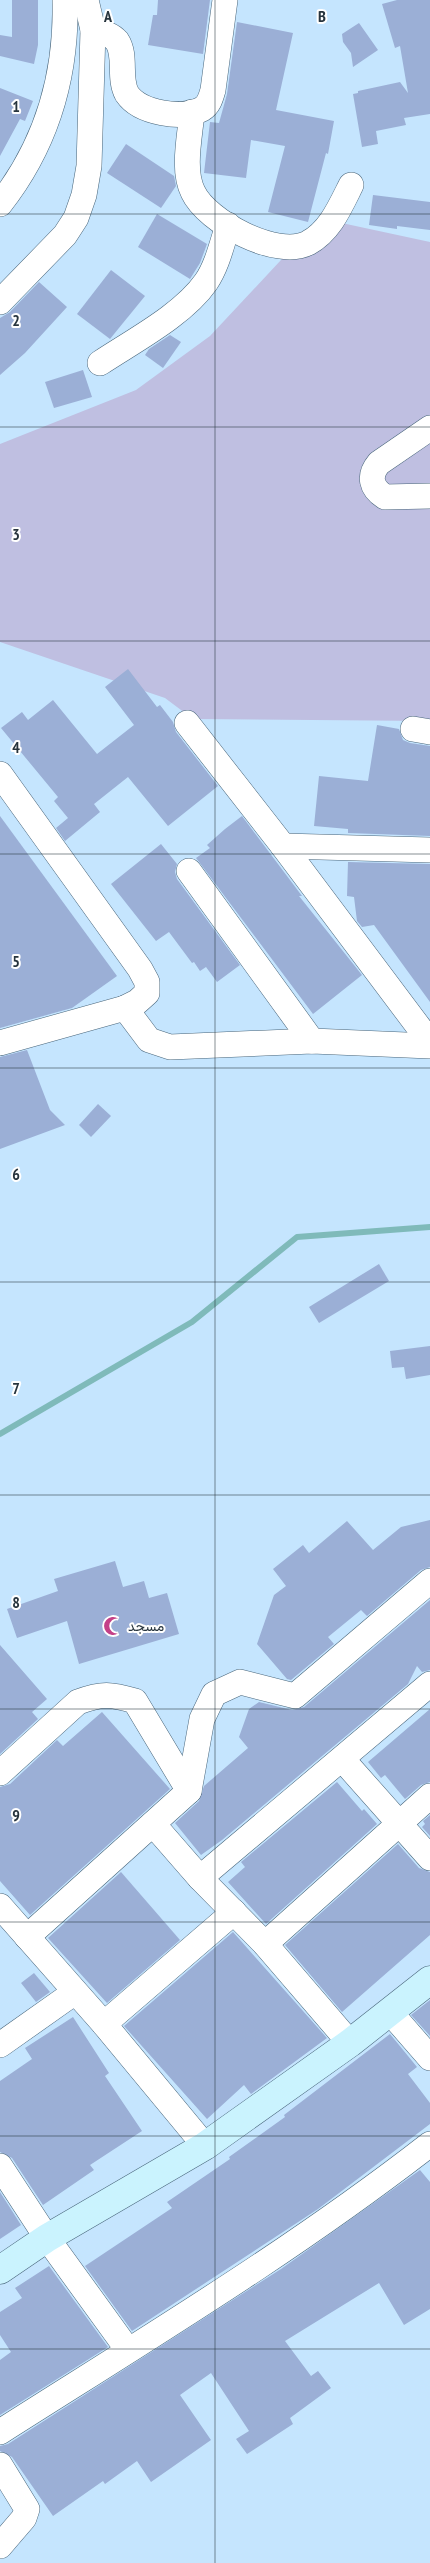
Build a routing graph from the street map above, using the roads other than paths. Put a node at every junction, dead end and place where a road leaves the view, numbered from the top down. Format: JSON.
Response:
{"nodes":[{"id":1,"x":65,"y":0,"type":"edge"},
{"id":2,"x":86,"y":0,"type":"edge"},
{"id":3,"x":225,"y":0,"type":"edge"},
{"id":4,"x":93,"y":30,"type":"junction"},
{"id":5,"x":192,"y":112,"type":"junction"},
{"id":6,"x":351,"y":186,"type":"dead end"},
{"id":7,"x":0,"y":204,"type":"edge"},
{"id":8,"x":228,"y":225,"type":"junction"},
{"id":9,"x":0,"y":302,"type":"edge"},
{"id":10,"x":100,"y":363,"type":"dead end"},
{"id":11,"x":430,"y":428,"type":"edge"},
{"id":12,"x":430,"y":496,"type":"edge"},
{"id":13,"x":187,"y":722,"type":"dead end"},
{"id":14,"x":0,"y":774,"type":"edge"},
{"id":15,"x":283,"y":846,"type":"junction"},
{"id":16,"x":430,"y":850,"type":"edge"},
{"id":17,"x":189,"y":871,"type":"dead end"},
{"id":18,"x":125,"y":1008,"type":"junction"},
{"id":19,"x":312,"y":1041,"type":"junction"},
{"id":20,"x":430,"y":1042,"type":"edge"},
{"id":21,"x":0,"y":1044,"type":"edge"},
{"id":22,"x":430,"y":1046,"type":"edge"},
{"id":23,"x":430,"y":1581,"type":"edge"},
{"id":24,"x":430,"y":1684,"type":"edge"},
{"id":25,"x":343,"y":1760,"type":"junction"},
{"id":26,"x":0,"y":1773,"type":"edge"},
{"id":27,"x":189,"y":1791,"type":"junction"},
{"id":28,"x":430,"y":1796,"type":"edge"},
{"id":29,"x":400,"y":1823,"type":"junction"},
{"id":30,"x":153,"y":1824,"type":"junction"},
{"id":31,"x":430,"y":1858,"type":"edge"},
{"id":32,"x":200,"y":1878,"type":"junction"},
{"id":33,"x":0,"y":1906,"type":"edge"},
{"id":34,"x":234,"y":1912,"type":"junction"},
{"id":35,"x":27,"y":1938,"type":"junction"},
{"id":36,"x":265,"y":1944,"type":"junction"},
{"id":37,"x":430,"y":1980,"type":"edge"},
{"id":38,"x":75,"y":1992,"type":"junction"},
{"id":39,"x":390,"y":2012,"type":"junction"},
{"id":40,"x":104,"y":2024,"type":"junction"},
{"id":41,"x":350,"y":2043,"type":"junction"},
{"id":42,"x":0,"y":2045,"type":"edge"},
{"id":43,"x":430,"y":2058,"type":"edge"},
{"id":44,"x":430,"y":2144,"type":"edge"},
{"id":45,"x":205,"y":2146,"type":"junction"},
{"id":46,"x":0,"y":2166,"type":"edge"},
{"id":47,"x":47,"y":2238,"type":"junction"},
{"id":48,"x":0,"y":2270,"type":"edge"},
{"id":49,"x":128,"y":2350,"type":"junction"},
{"id":50,"x":0,"y":2432,"type":"edge"},
{"id":51,"x":0,"y":2465,"type":"edge"},
{"id":52,"x":0,"y":2546,"type":"edge"}],
"edges":[{"from":1,"to":7,"type":"street"},
{"from":2,"to":4,"type":"street"},
{"from":3,"to":5,"type":"street"},
{"from":4,"to":5,"type":"street"},
{"from":4,"to":9,"type":"street"},
{"from":5,"to":8,"type":"street"},
{"from":6,"to":8,"type":"street"},
{"from":8,"to":10,"type":"street"},
{"from":11,"to":12,"type":"street"},
{"from":13,"to":15,"type":"street"},
{"from":14,"to":18,"type":"street"},
{"from":15,"to":16,"type":"street"},
{"from":15,"to":20,"type":"street"},
{"from":17,"to":19,"type":"street"},
{"from":18,"to":19,"type":"street"},
{"from":18,"to":21,"type":"street"},
{"from":19,"to":22,"type":"street"},
{"from":23,"to":27,"type":"street"},
{"from":24,"to":25,"type":"street"},
{"from":25,"to":29,"type":"street"},
{"from":25,"to":32,"type":"street"},
{"from":26,"to":27,"type":"street"},
{"from":27,"to":30,"type":"street"},
{"from":28,"to":29,"type":"street"},
{"from":29,"to":31,"type":"street"},
{"from":29,"to":36,"type":"street"},
{"from":30,"to":32,"type":"street"},
{"from":30,"to":35,"type":"street"},
{"from":32,"to":34,"type":"street"},
{"from":33,"to":35,"type":"street"},
{"from":34,"to":36,"type":"street"},
{"from":34,"to":40,"type":"street"},
{"from":35,"to":38,"type":"street"},
{"from":36,"to":41,"type":"street"},
{"from":37,"to":39,"type":"street"},
{"from":38,"to":40,"type":"street"},
{"from":38,"to":42,"type":"street"},
{"from":39,"to":41,"type":"street"},
{"from":39,"to":43,"type":"street"},
{"from":40,"to":45,"type":"street"},
{"from":41,"to":45,"type":"street"},
{"from":44,"to":49,"type":"street"},
{"from":45,"to":47,"type":"street"},
{"from":46,"to":47,"type":"street"},
{"from":47,"to":48,"type":"street"},
{"from":47,"to":49,"type":"street"},
{"from":49,"to":50,"type":"street"},
{"from":51,"to":52,"type":"street"}]}
